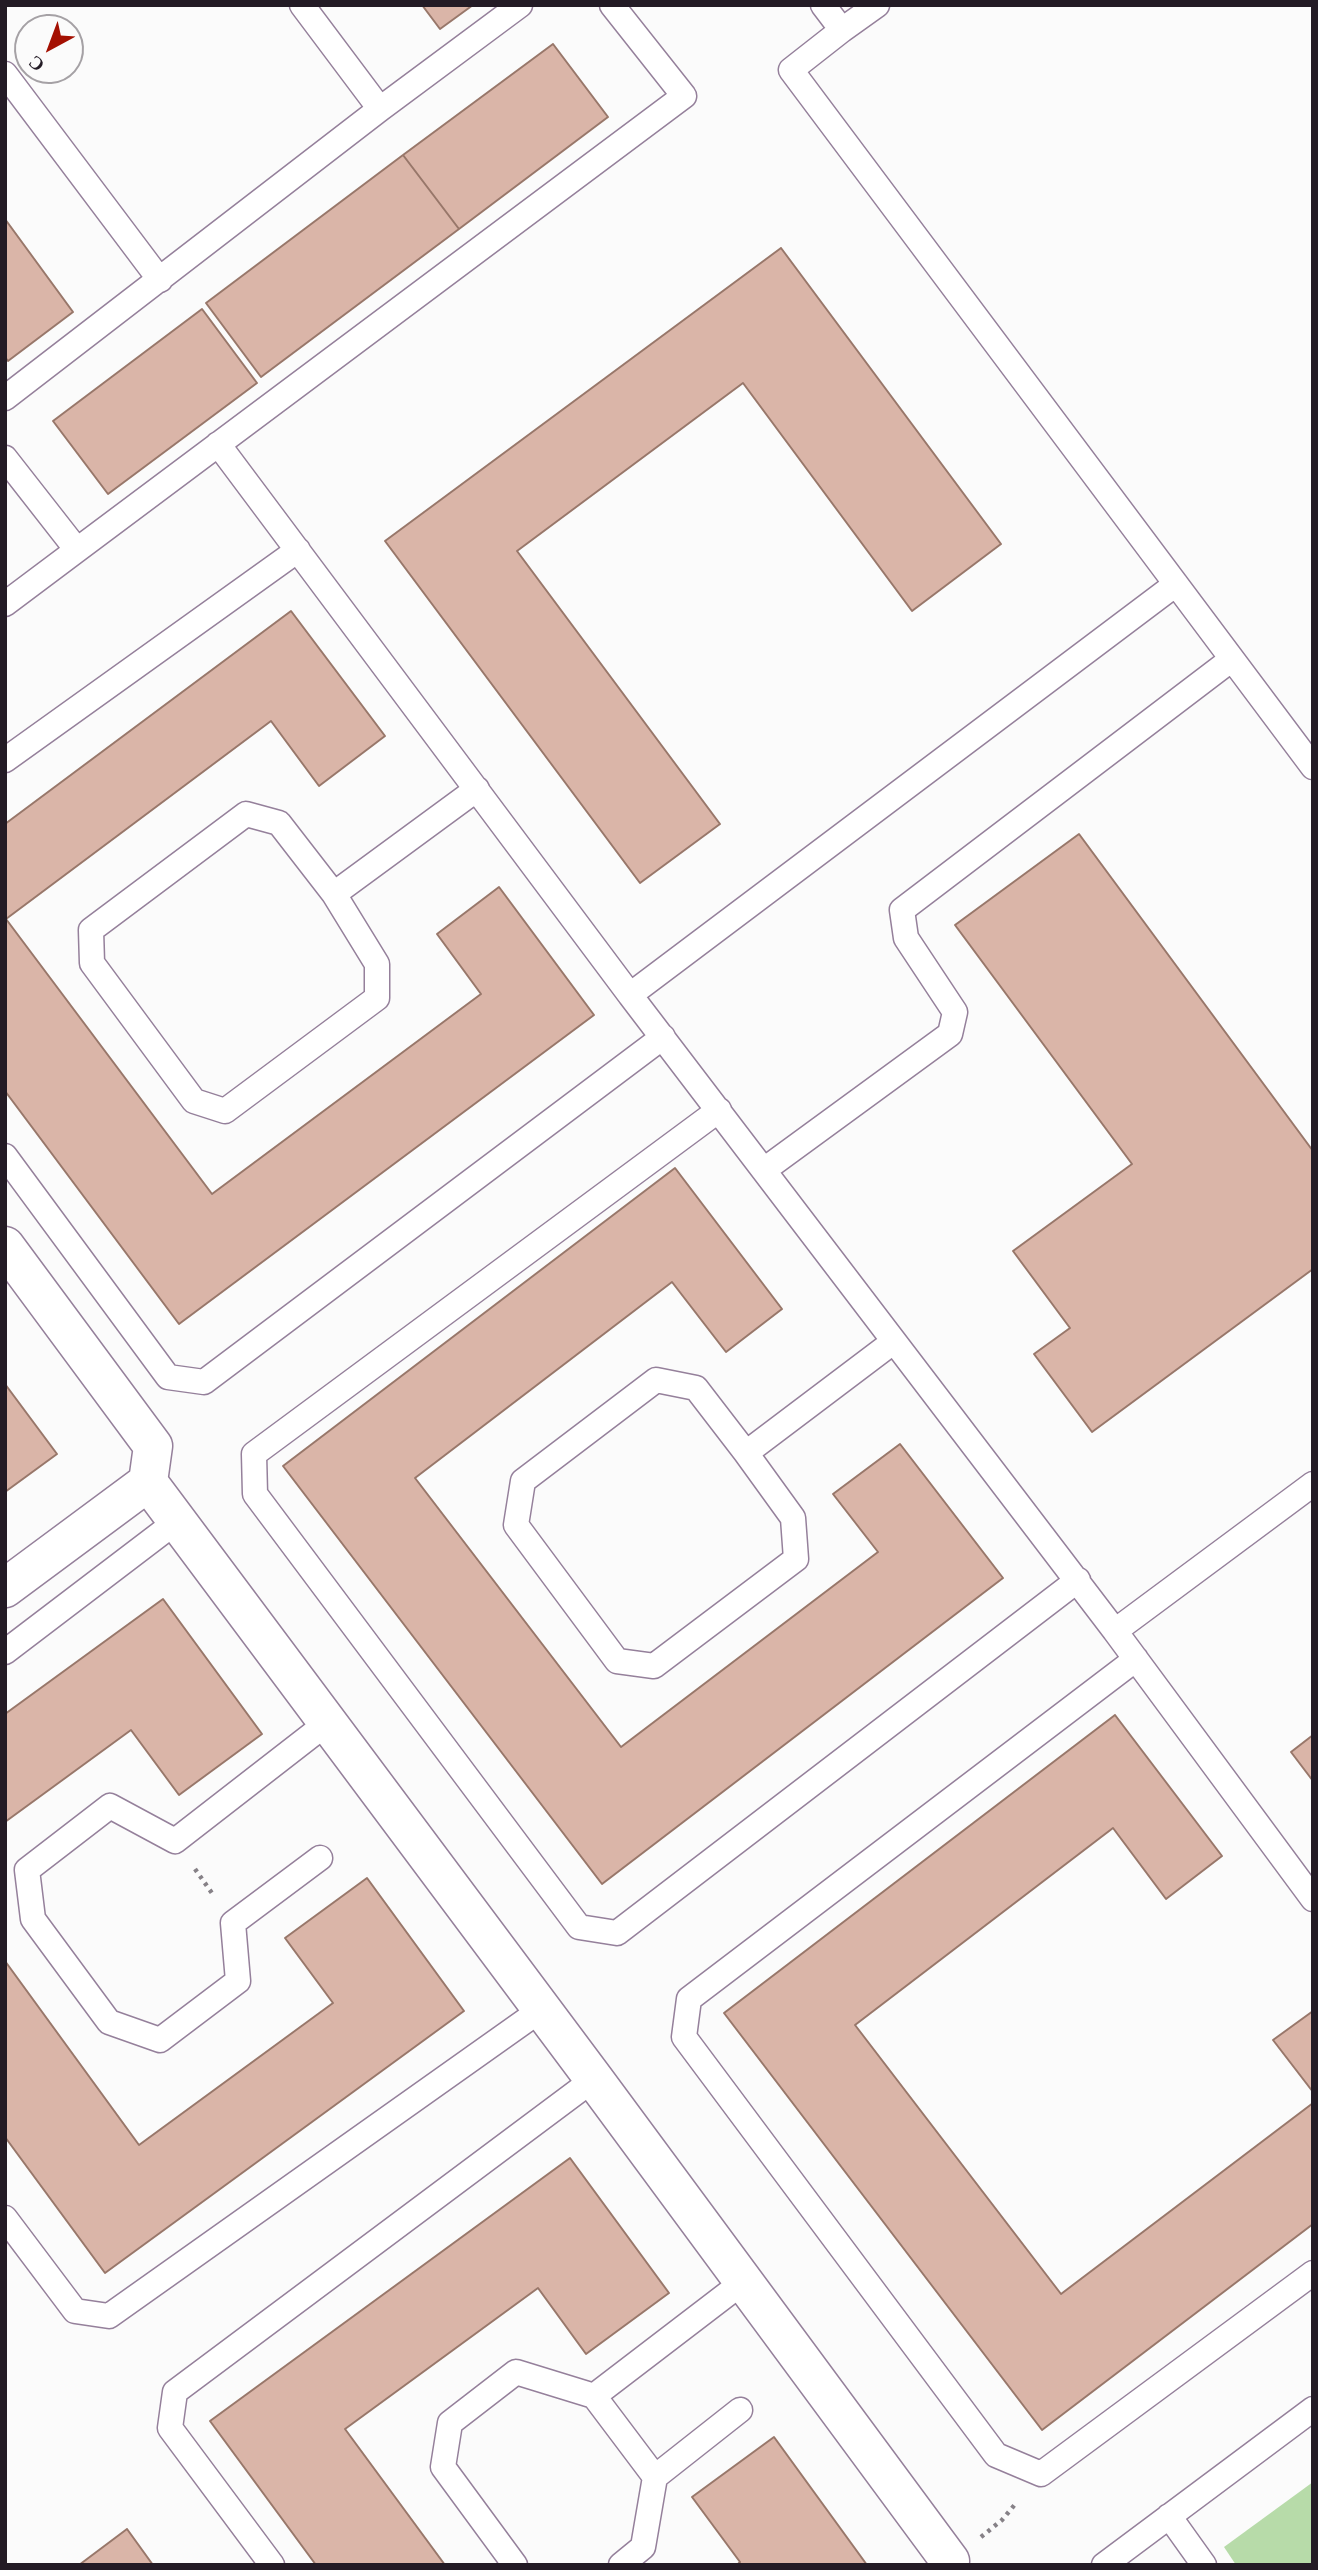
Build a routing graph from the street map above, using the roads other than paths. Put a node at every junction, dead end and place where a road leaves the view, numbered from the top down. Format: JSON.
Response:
{"nodes":[{"id":1,"x":302,"y":5,"type":"edge"},
{"id":2,"x":520,"y":5,"type":"edge"},
{"id":3,"x":611,"y":5,"type":"edge"},
{"id":4,"x":823,"y":5,"type":"edge"},
{"id":5,"x":877,"y":5,"type":"edge"},
{"id":6,"x":842,"y":30,"type":"junction"},
{"id":7,"x":5,"y":74,"type":"edge"},
{"id":8,"x":380,"y":109,"type":"junction"},
{"id":9,"x":160,"y":280,"type":"junction"},
{"id":10,"x":5,"y":398,"type":"edge"},
{"id":11,"x":218,"y":444,"type":"junction"},
{"id":12,"x":5,"y":458,"type":"edge"},
{"id":13,"x":77,"y":550,"type":"junction"},
{"id":14,"x":298,"y":550,"type":"junction"},
{"id":15,"x":1176,"y":584,"type":"junction"},
{"id":16,"x":5,"y":604,"type":"edge"},
{"id":17,"x":1232,"y":659,"type":"junction"},
{"id":18,"x":5,"y":761,"type":"edge"},
{"id":19,"x":1313,"y":767,"type":"edge"},
{"id":20,"x":477,"y":789,"type":"junction"},
{"id":21,"x":334,"y":894,"type":"junction"},
{"id":22,"x":631,"y":995,"type":"junction"},
{"id":23,"x":663,"y":1037,"type":"junction"},
{"id":24,"x":719,"y":1110,"type":"junction"},
{"id":25,"x":5,"y":1156,"type":"edge"},
{"id":26,"x":764,"y":1170,"type":"junction"},
{"id":27,"x":5,"y":1246,"type":"edge"},
{"id":28,"x":893,"y":1342,"type":"junction"},
{"id":29,"x":746,"y":1452,"type":"junction"},
{"id":30,"x":148,"y":1482,"type":"junction"},
{"id":31,"x":1313,"y":1484,"type":"edge"},
{"id":32,"x":177,"y":1521,"type":"junction"},
{"id":33,"x":1078,"y":1580,"type":"junction"},
{"id":34,"x":5,"y":1588,"type":"edge"},
{"id":35,"x":1115,"y":1631,"type":"junction"},
{"id":36,"x":5,"y":1652,"type":"edge"},
{"id":37,"x":1136,"y":1659,"type":"junction"},
{"id":38,"x":327,"y":1723,"type":"junction"},
{"id":39,"x":320,"y":1858,"type":"dead end"},
{"id":40,"x":1313,"y":1899,"type":"edge"},
{"id":41,"x":542,"y":2009,"type":"junction"},
{"id":42,"x":594,"y":2079,"type":"junction"},
{"id":43,"x":5,"y":2218,"type":"edge"},
{"id":44,"x":1313,"y":2273,"type":"edge"},
{"id":45,"x":743,"y":2281,"type":"junction"},
{"id":46,"x":594,"y":2396,"type":"junction"},
{"id":47,"x":1313,"y":2409,"type":"edge"},
{"id":48,"x":740,"y":2410,"type":"dead end"},
{"id":49,"x":655,"y":2477,"type":"junction"},
{"id":50,"x":1169,"y":2516,"type":"junction"},
{"id":51,"x":947,"y":2563,"type":"edge"},
{"id":52,"x":272,"y":2565,"type":"edge"},
{"id":53,"x":515,"y":2565,"type":"edge"},
{"id":54,"x":621,"y":2565,"type":"edge"},
{"id":55,"x":1104,"y":2565,"type":"edge"},
{"id":56,"x":1204,"y":2565,"type":"edge"}],
"edges":[{"from":1,"to":8,"type":"lane"},
{"from":2,"to":8,"type":"lane"},
{"from":3,"to":11,"type":"lane"},
{"from":4,"to":6,"type":"lane"},
{"from":5,"to":6,"type":"lane"},
{"from":6,"to":15,"type":"lane"},
{"from":7,"to":9,"type":"lane"},
{"from":8,"to":9,"type":"lane"},
{"from":9,"to":10,"type":"lane"},
{"from":11,"to":13,"type":"lane"},
{"from":11,"to":14,"type":"lane"},
{"from":12,"to":13,"type":"lane"},
{"from":13,"to":16,"type":"lane"},
{"from":14,"to":18,"type":"lane"},
{"from":14,"to":20,"type":"lane"},
{"from":15,"to":17,"type":"lane"},
{"from":15,"to":22,"type":"lane"},
{"from":17,"to":19,"type":"lane"},
{"from":17,"to":26,"type":"lane"},
{"from":20,"to":21,"type":"lane"},
{"from":20,"to":22,"type":"lane"},
{"from":21,"to":21,"type":"lane"},
{"from":22,"to":23,"type":"lane"},
{"from":23,"to":24,"type":"lane"},
{"from":23,"to":25,"type":"lane"},
{"from":24,"to":26,"type":"lane"},
{"from":24,"to":33,"type":"lane"},
{"from":26,"to":28,"type":"lane"},
{"from":27,"to":30,"type":"street"},
{"from":28,"to":29,"type":"lane"},
{"from":28,"to":33,"type":"lane"},
{"from":29,"to":29,"type":"lane"},
{"from":30,"to":32,"type":"street"},
{"from":30,"to":34,"type":"street"},
{"from":31,"to":35,"type":"lane"},
{"from":32,"to":36,"type":"lane"},
{"from":32,"to":38,"type":"street"},
{"from":33,"to":35,"type":"lane"},
{"from":35,"to":37,"type":"lane"},
{"from":37,"to":40,"type":"lane"},
{"from":37,"to":44,"type":"lane"},
{"from":38,"to":39,"type":"lane"},
{"from":38,"to":41,"type":"street"},
{"from":41,"to":42,"type":"street"},
{"from":41,"to":43,"type":"lane"},
{"from":42,"to":45,"type":"street"},
{"from":42,"to":52,"type":"lane"},
{"from":45,"to":46,"type":"lane"},
{"from":45,"to":51,"type":"street"},
{"from":46,"to":49,"type":"lane"},
{"from":46,"to":53,"type":"lane"},
{"from":47,"to":50,"type":"lane"},
{"from":48,"to":49,"type":"lane"},
{"from":49,"to":54,"type":"lane"},
{"from":50,"to":55,"type":"lane"},
{"from":50,"to":56,"type":"lane"}]}
